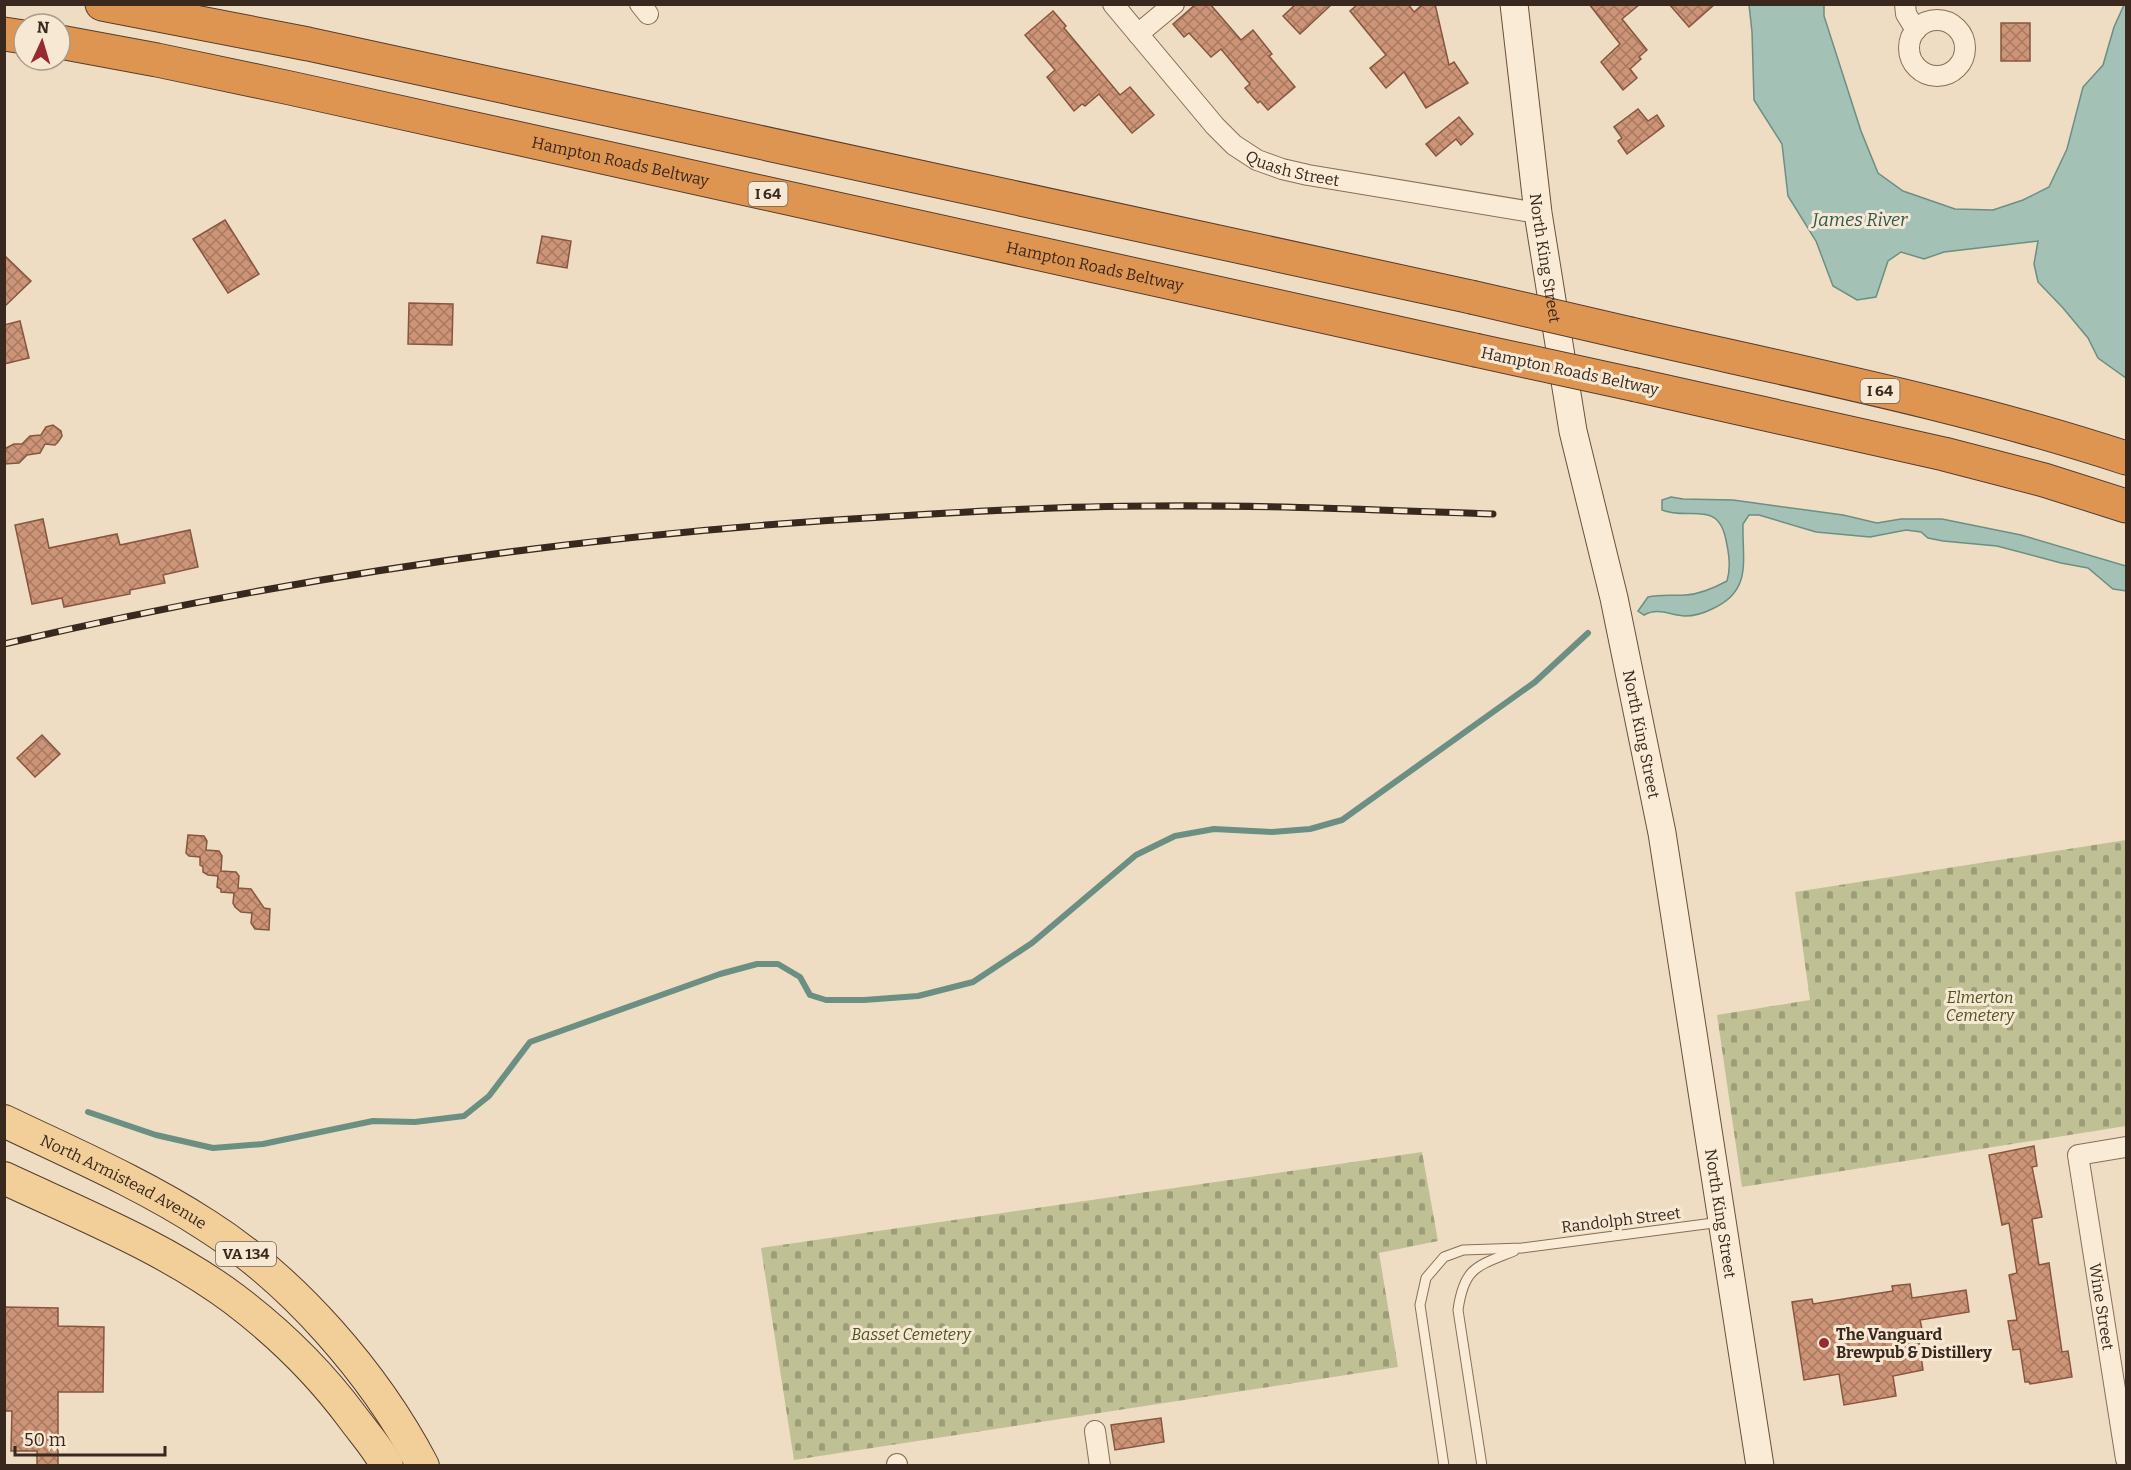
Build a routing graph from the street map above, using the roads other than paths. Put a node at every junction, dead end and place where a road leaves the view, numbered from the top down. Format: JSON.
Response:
{"nodes":[{"id":1,"x":102,"y":4,"type":"edge"},
{"id":2,"x":1113,"y":4,"type":"edge"},
{"id":3,"x":1174,"y":4,"type":"edge"},
{"id":4,"x":1515,"y":4,"type":"edge"},
{"id":5,"x":1905,"y":4,"type":"edge"},
{"id":6,"x":1916,"y":30,"type":"dead end"},
{"id":7,"x":1138,"y":34,"type":"junction"},
{"id":8,"x":72,"y":44,"type":"edge"},
{"id":9,"x":1538,"y":213,"type":"junction"},
{"id":10,"x":2127,"y":458,"type":"edge"},
{"id":11,"x":2127,"y":506,"type":"edge"},
{"id":12,"x":4,"y":1121,"type":"edge"},
{"id":13,"x":2127,"y":1147,"type":"edge"},
{"id":14,"x":4,"y":1178,"type":"edge"},
{"id":15,"x":1723,"y":1221,"type":"junction"},
{"id":16,"x":1522,"y":1248,"type":"junction"},
{"id":17,"x":1095,"y":1431,"type":"dead end"},
{"id":18,"x":2127,"y":1459,"type":"edge"},
{"id":19,"x":387,"y":1466,"type":"edge"},
{"id":20,"x":423,"y":1466,"type":"edge"},
{"id":21,"x":1100,"y":1466,"type":"edge"},
{"id":22,"x":1444,"y":1466,"type":"edge"},
{"id":23,"x":1482,"y":1466,"type":"edge"},
{"id":24,"x":1760,"y":1466,"type":"edge"}],
"edges":[{"from":1,"to":10,"type":"highway","number":"I 64","bridge":true},
{"from":2,"to":7,"type":"street","name":"Quash Street"},
{"from":3,"to":7,"type":"street"},
{"from":4,"to":9,"type":"main road","name":"North King Street"},
{"from":5,"to":6,"type":"street"},
{"from":7,"to":9,"type":"street","name":"Quash Street"},
{"from":8,"to":11,"type":"highway","name":"Hampton Roads Beltway","number":"I 64","bridge":true},
{"from":9,"to":15,"type":"main road","name":"North King Street"},
{"from":12,"to":20,"type":"main road","name":"North Armistead Avenue","number":"VA 134"},
{"from":13,"to":18,"type":"street","name":"Wine Street"},
{"from":14,"to":19,"type":"main road","number":"VA 134"},
{"from":15,"to":16,"type":"lane","name":"Randolph Street"},
{"from":15,"to":24,"type":"main road","name":"North King Street"},
{"from":16,"to":22,"type":"lane"},
{"from":16,"to":23,"type":"lane"},
{"from":17,"to":21,"type":"street"}]}
